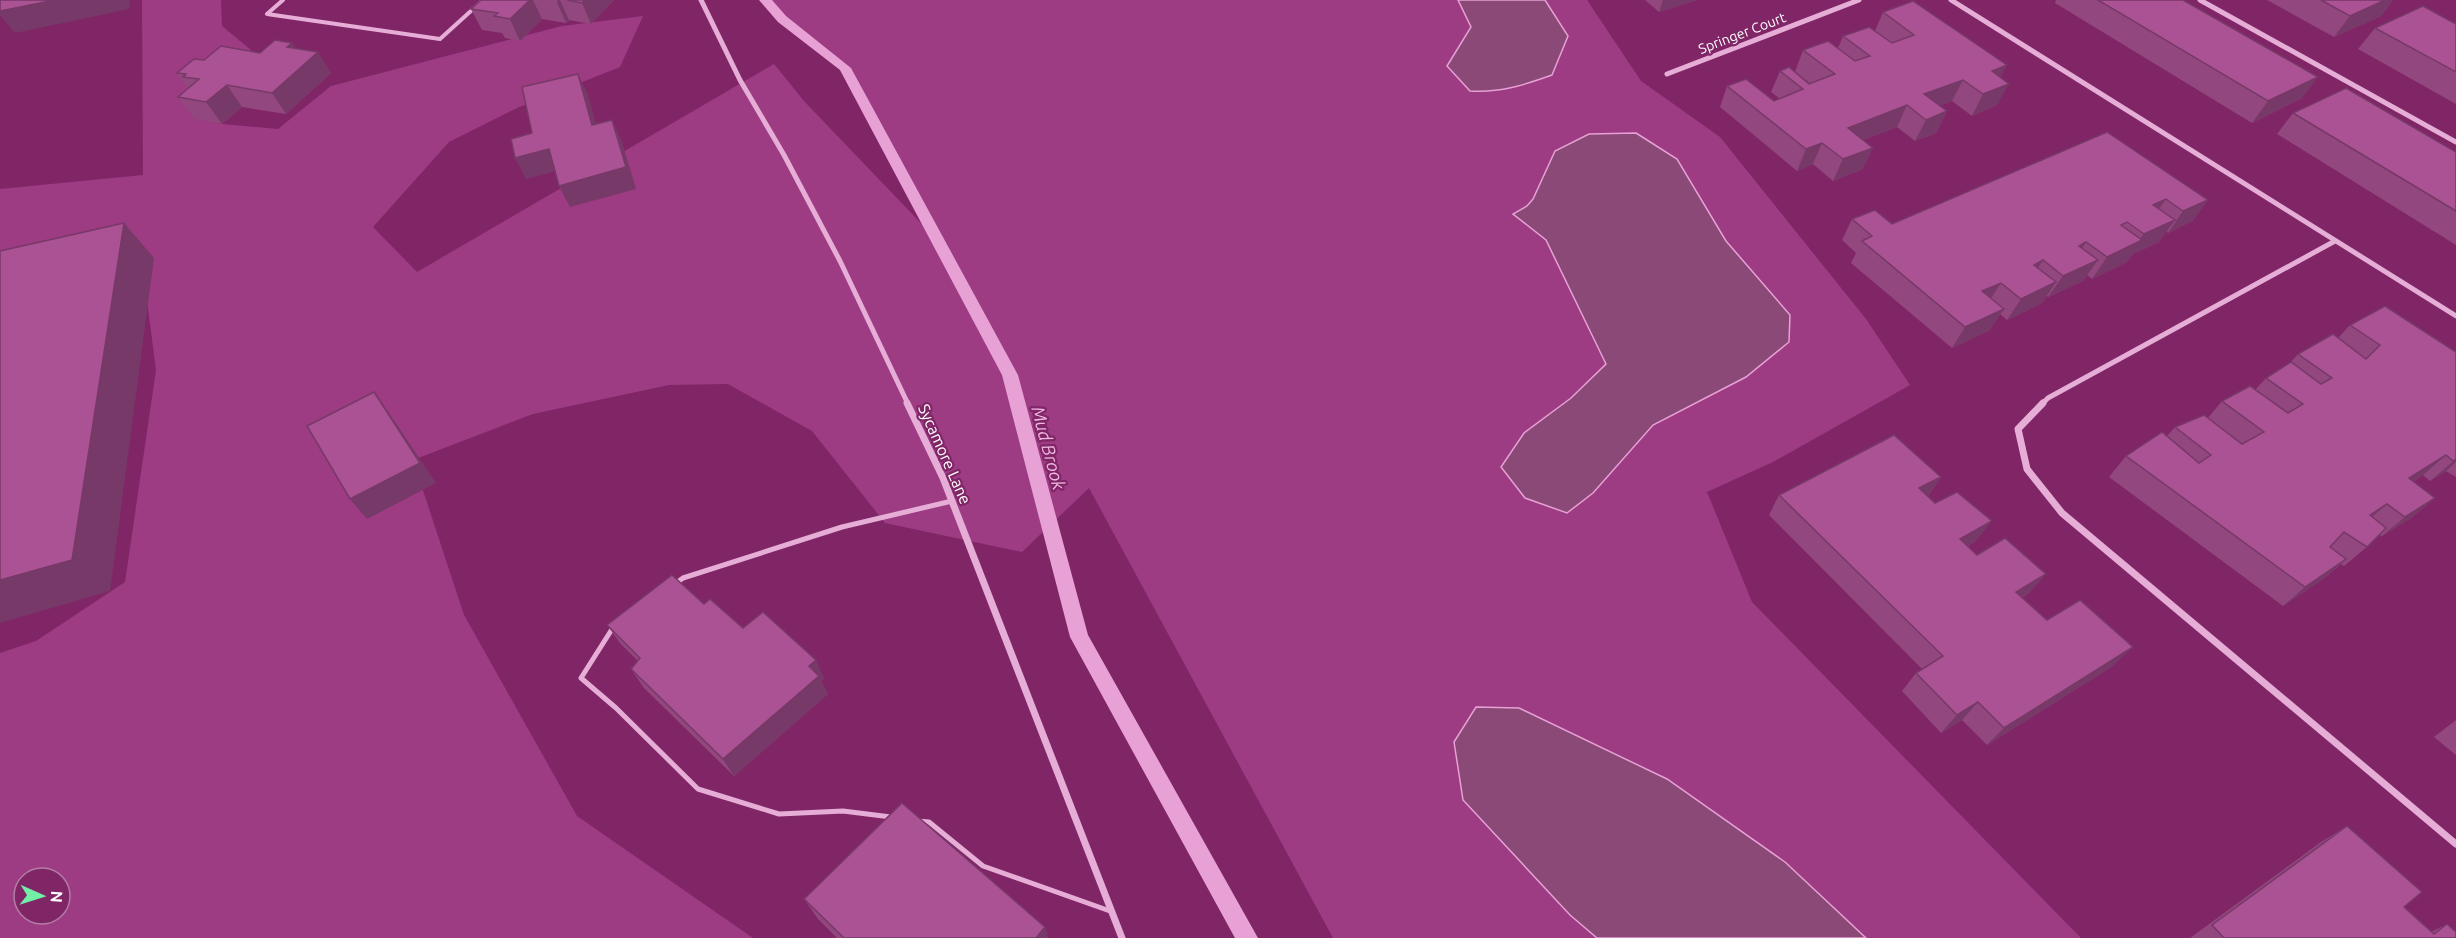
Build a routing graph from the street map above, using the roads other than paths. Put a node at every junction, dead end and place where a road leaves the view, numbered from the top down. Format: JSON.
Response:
{"nodes":[{"id":1,"x":283,"y":0,"type":"edge"},
{"id":2,"x":483,"y":0,"type":"edge"},
{"id":3,"x":701,"y":0,"type":"edge"},
{"id":4,"x":1859,"y":0,"type":"edge"},
{"id":5,"x":1951,"y":0,"type":"edge"},
{"id":6,"x":2200,"y":0,"type":"edge"},
{"id":7,"x":1667,"y":74,"type":"dead end"},
{"id":8,"x":2456,"y":142,"type":"edge"},
{"id":9,"x":2335,"y":241,"type":"junction"},
{"id":10,"x":2456,"y":316,"type":"edge"},
{"id":11,"x":952,"y":501,"type":"junction"},
{"id":12,"x":666,"y":591,"type":"edge"},
{"id":13,"x":621,"y":621,"type":"edge"},
{"id":14,"x":897,"y":818,"type":"edge"},
{"id":15,"x":907,"y":819,"type":"edge"},
{"id":16,"x":2456,"y":844,"type":"edge"},
{"id":17,"x":1110,"y":911,"type":"junction"},
{"id":18,"x":1122,"y":938,"type":"edge"}],
"edges":[{"from":1,"to":2,"type":"lane"},
{"from":3,"to":11,"type":"street","name":"Sycamore Lane"},
{"from":4,"to":7,"type":"street","name":"Springer Court"},
{"from":5,"to":9,"type":"street"},
{"from":6,"to":8,"type":"street"},
{"from":9,"to":10,"type":"street"},
{"from":9,"to":16,"type":"street"},
{"from":11,"to":12,"type":"lane"},
{"from":11,"to":17,"type":"street","name":"Sycamore Lane"},
{"from":13,"to":14,"type":"lane"},
{"from":15,"to":17,"type":"lane"},
{"from":17,"to":18,"type":"street","name":"Sycamore Lane"}]}
